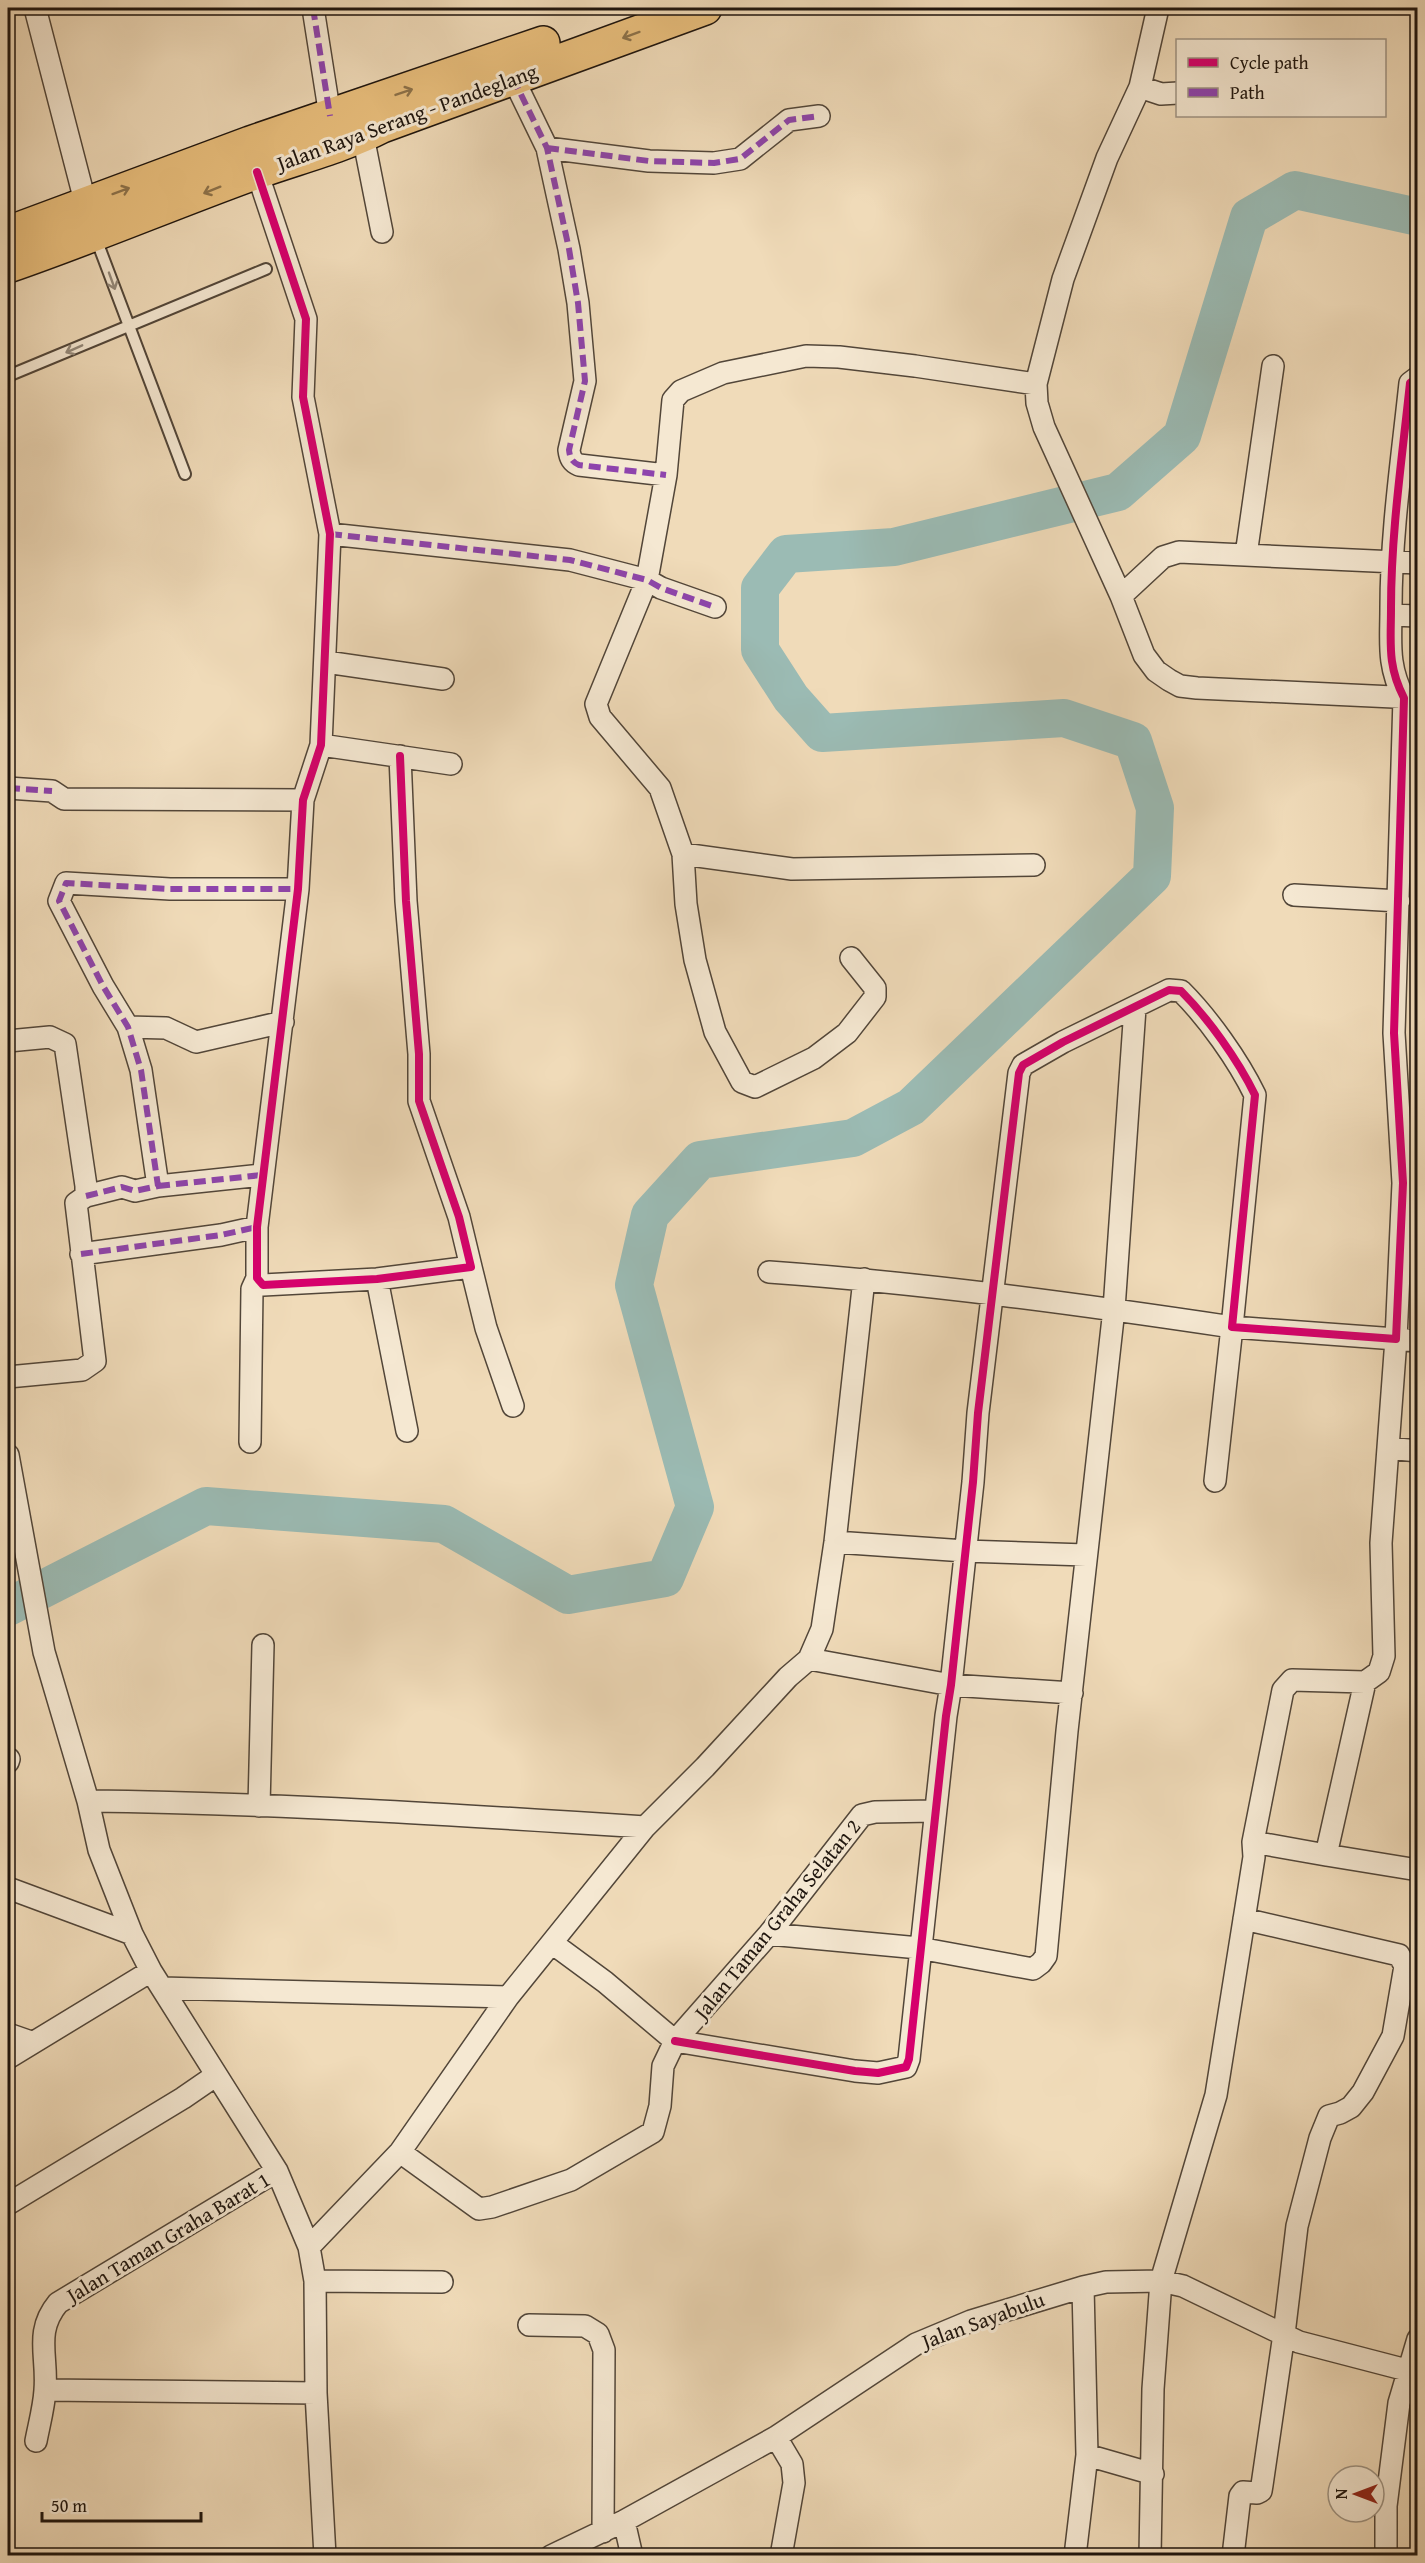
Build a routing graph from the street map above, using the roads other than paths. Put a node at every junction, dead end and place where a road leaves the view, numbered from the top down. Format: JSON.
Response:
{"nodes":[{"id":1,"x":36,"y":8,"type":"edge"},
{"id":2,"x":313,"y":8,"type":"edge"},
{"id":3,"x":639,"y":8,"type":"edge"},
{"id":4,"x":705,"y":8,"type":"edge"},
{"id":5,"x":1158,"y":8,"type":"edge"},
{"id":6,"x":513,"y":78,"type":"junction"},
{"id":7,"x":1140,"y":87,"type":"junction"},
{"id":8,"x":1176,"y":93,"type":"edge"},
{"id":9,"x":330,"y":116,"type":"junction"},
{"id":10,"x":819,"y":116,"type":"dead end"},
{"id":11,"x":373,"y":121,"type":"junction"},
{"id":12,"x":547,"y":148,"type":"junction"},
{"id":13,"x":257,"y":172,"type":"junction"},
{"id":14,"x":86,"y":205,"type":"junction"},
{"id":15,"x":382,"y":232,"type":"dead end"},
{"id":16,"x":8,"y":233,"type":"edge"},
{"id":17,"x":95,"y":236,"type":"junction"},
{"id":18,"x":8,"y":266,"type":"edge"},
{"id":19,"x":266,"y":269,"type":"dead end"},
{"id":20,"x":128,"y":326,"type":"junction"},
{"id":21,"x":1273,"y":366,"type":"dead end"},
{"id":22,"x":8,"y":376,"type":"edge"},
{"id":23,"x":1418,"y":377,"type":"edge"},
{"id":24,"x":1036,"y":384,"type":"junction"},
{"id":25,"x":1412,"y":419,"type":"edge"},
{"id":26,"x":185,"y":474,"type":"dead end"},
{"id":27,"x":666,"y":475,"type":"junction"},
{"id":28,"x":330,"y":534,"type":"junction"},
{"id":29,"x":1246,"y":555,"type":"junction"},
{"id":30,"x":1391,"y":563,"type":"junction"},
{"id":31,"x":1418,"y":564,"type":"edge"},
{"id":32,"x":647,"y":580,"type":"junction"},
{"id":33,"x":1118,"y":588,"type":"junction"},
{"id":34,"x":715,"y":607,"type":"dead end"},
{"id":35,"x":1391,"y":615,"type":"junction"},
{"id":36,"x":1418,"y":616,"type":"edge"},
{"id":37,"x":326,"y":662,"type":"junction"},
{"id":38,"x":443,"y":679,"type":"dead end"},
{"id":39,"x":1411,"y":698,"type":"edge"},
{"id":40,"x":321,"y":745,"type":"junction"},
{"id":41,"x":400,"y":756,"type":"junction"},
{"id":42,"x":451,"y":764,"type":"dead end"},
{"id":43,"x":8,"y":788,"type":"edge"},
{"id":44,"x":303,"y":800,"type":"junction"},
{"id":45,"x":683,"y":854,"type":"junction"},
{"id":46,"x":1034,"y":865,"type":"dead end"},
{"id":47,"x":298,"y":890,"type":"junction"},
{"id":48,"x":1294,"y":895,"type":"dead end"},
{"id":49,"x":1399,"y":901,"type":"junction"},
{"id":50,"x":851,"y":958,"type":"dead end"},
{"id":51,"x":1135,"y":1008,"type":"junction"},
{"id":52,"x":283,"y":1022,"type":"junction"},
{"id":53,"x":128,"y":1027,"type":"junction"},
{"id":54,"x":8,"y":1041,"type":"edge"},
{"id":55,"x":261,"y":1175,"type":"junction"},
{"id":56,"x":158,"y":1186,"type":"junction"},
{"id":57,"x":86,"y":1196,"type":"junction"},
{"id":58,"x":257,"y":1227,"type":"junction"},
{"id":59,"x":81,"y":1254,"type":"junction"},
{"id":60,"x":471,"y":1267,"type":"junction"},
{"id":61,"x":769,"y":1272,"type":"dead end"},
{"id":62,"x":257,"y":1278,"type":"junction"},
{"id":63,"x":864,"y":1279,"type":"junction"},
{"id":64,"x":377,"y":1280,"type":"junction"},
{"id":65,"x":991,"y":1294,"type":"junction"},
{"id":66,"x":1114,"y":1309,"type":"junction"},
{"id":67,"x":1232,"y":1327,"type":"junction"},
{"id":68,"x":1396,"y":1339,"type":"junction"},
{"id":69,"x":1418,"y":1341,"type":"edge"},
{"id":70,"x":8,"y":1377,"type":"edge"},
{"id":71,"x":513,"y":1406,"type":"dead end"},
{"id":72,"x":407,"y":1431,"type":"dead end"},
{"id":73,"x":250,"y":1442,"type":"dead end"},
{"id":74,"x":1388,"y":1448,"type":"junction"},
{"id":75,"x":1418,"y":1451,"type":"edge"},
{"id":76,"x":8,"y":1455,"type":"edge"},
{"id":77,"x":1215,"y":1481,"type":"dead end"},
{"id":78,"x":835,"y":1542,"type":"junction"},
{"id":79,"x":965,"y":1551,"type":"junction"},
{"id":80,"x":1086,"y":1555,"type":"junction"},
{"id":81,"x":263,"y":1645,"type":"dead end"},
{"id":82,"x":809,"y":1659,"type":"junction"},
{"id":83,"x":1365,"y":1682,"type":"junction"},
{"id":84,"x":951,"y":1684,"type":"junction"},
{"id":85,"x":1072,"y":1693,"type":"junction"},
{"id":86,"x":88,"y":1801,"type":"junction"},
{"id":87,"x":259,"y":1806,"type":"junction"},
{"id":88,"x":935,"y":1811,"type":"junction"},
{"id":89,"x":645,"y":1827,"type":"junction"},
{"id":90,"x":1253,"y":1842,"type":"junction"},
{"id":91,"x":1326,"y":1855,"type":"junction"},
{"id":92,"x":1418,"y":1870,"type":"edge"},
{"id":93,"x":8,"y":1888,"type":"edge"},
{"id":94,"x":1244,"y":1918,"type":"junction"},
{"id":95,"x":132,"y":1934,"type":"junction"},
{"id":96,"x":769,"y":1934,"type":"junction"},
{"id":97,"x":552,"y":1943,"type":"junction"},
{"id":98,"x":919,"y":1948,"type":"junction"},
{"id":99,"x":156,"y":1980,"type":"junction"},
{"id":100,"x":508,"y":1997,"type":"junction"},
{"id":101,"x":8,"y":2034,"type":"edge"},
{"id":102,"x":675,"y":2041,"type":"junction"},
{"id":103,"x":31,"y":2042,"type":"junction"},
{"id":104,"x":8,"y":2058,"type":"edge"},
{"id":105,"x":215,"y":2076,"type":"junction"},
{"id":106,"x":400,"y":2152,"type":"junction"},
{"id":107,"x":277,"y":2171,"type":"junction"},
{"id":108,"x":8,"y":2204,"type":"edge"},
{"id":109,"x":309,"y":2247,"type":"junction"},
{"id":110,"x":315,"y":2281,"type":"junction"},
{"id":111,"x":1161,"y":2281,"type":"junction"},
{"id":112,"x":442,"y":2282,"type":"dead end"},
{"id":113,"x":1083,"y":2287,"type":"junction"},
{"id":114,"x":529,"y":2325,"type":"dead end"},
{"id":115,"x":1284,"y":2334,"type":"junction"},
{"id":116,"x":1418,"y":2339,"type":"edge"},
{"id":117,"x":1413,"y":2372,"type":"edge"},
{"id":118,"x":45,"y":2390,"type":"junction"},
{"id":119,"x":316,"y":2393,"type":"junction"},
{"id":120,"x":776,"y":2437,"type":"junction"},
{"id":121,"x":36,"y":2442,"type":"dead end"},
{"id":122,"x":1088,"y":2455,"type":"junction"},
{"id":123,"x":1153,"y":2474,"type":"junction"},
{"id":124,"x":624,"y":2522,"type":"junction"},
{"id":125,"x":603,"y":2532,"type":"junction"},
{"id":126,"x":325,"y":2556,"type":"edge"},
{"id":127,"x":551,"y":2556,"type":"edge"},
{"id":128,"x":632,"y":2556,"type":"edge"},
{"id":129,"x":781,"y":2556,"type":"edge"},
{"id":130,"x":1075,"y":2556,"type":"edge"},
{"id":131,"x":1150,"y":2556,"type":"edge"},
{"id":132,"x":1233,"y":2556,"type":"edge"},
{"id":133,"x":1386,"y":2556,"type":"edge"}],
"edges":[{"from":1,"to":14,"type":"street"},
{"from":2,"to":9,"type":"street"},
{"from":11,"to":3,"type":"highway","name":"Jalan Raya Serang - Pandeglang","one_way":true},
{"from":4,"to":6,"type":"highway","name":"Jalan Raya Serang - Pandeglang","one_way":true},
{"from":5,"to":7,"type":"street"},
{"from":6,"to":11,"type":"highway","name":"Jalan Raya Serang - Pandeglang"},
{"from":6,"to":12,"type":"street"},
{"from":7,"to":8,"type":"street"},
{"from":7,"to":24,"type":"street"},
{"from":9,"to":11,"type":"highway","name":"Jalan Raya Serang - Pandeglang"},
{"from":14,"to":9,"type":"highway","name":"Jalan Raya Serang - Pandeglang","one_way":true},
{"from":10,"to":12,"type":"street"},
{"from":11,"to":13,"type":"highway","name":"Jalan Raya Serang - Pandeglang"},
{"from":11,"to":15,"type":"street"},
{"from":12,"to":27,"type":"street"},
{"from":13,"to":17,"type":"highway","name":"Jalan Raya Serang - Pandeglang","one_way":true},
{"from":13,"to":28,"type":"street"},
{"from":14,"to":16,"type":"highway","name":"Jalan Raya Serang - Pandeglang"},
{"from":17,"to":18,"type":"highway","name":"Jalan Raya Serang - Pandeglang"},
{"from":17,"to":20,"type":"lane","one_way":true},
{"from":19,"to":20,"type":"lane"},
{"from":20,"to":22,"type":"lane","one_way":true},
{"from":20,"to":26,"type":"lane"},
{"from":21,"to":29,"type":"street"},
{"from":23,"to":25,"type":"street"},
{"from":24,"to":27,"type":"street"},
{"from":24,"to":33,"type":"street"},
{"from":25,"to":30,"type":"street"},
{"from":27,"to":32,"type":"street"},
{"from":28,"to":32,"type":"street"},
{"from":28,"to":37,"type":"street"},
{"from":29,"to":30,"type":"street"},
{"from":29,"to":33,"type":"street"},
{"from":30,"to":31,"type":"street"},
{"from":30,"to":35,"type":"street"},
{"from":32,"to":34,"type":"street"},
{"from":32,"to":45,"type":"street"},
{"from":33,"to":39,"type":"street"},
{"from":35,"to":36,"type":"street"},
{"from":35,"to":39,"type":"street"},
{"from":37,"to":38,"type":"street"},
{"from":37,"to":40,"type":"street"},
{"from":39,"to":49,"type":"street"},
{"from":40,"to":41,"type":"street"},
{"from":40,"to":44,"type":"street"},
{"from":41,"to":42,"type":"street"},
{"from":41,"to":60,"type":"street"},
{"from":43,"to":44,"type":"street"},
{"from":44,"to":47,"type":"street"},
{"from":45,"to":46,"type":"street"},
{"from":45,"to":50,"type":"street"},
{"from":47,"to":52,"type":"street"},
{"from":47,"to":53,"type":"street"},
{"from":48,"to":49,"type":"street"},
{"from":49,"to":68,"type":"street"},
{"from":51,"to":65,"type":"street"},
{"from":51,"to":66,"type":"street"},
{"from":51,"to":67,"type":"street"},
{"from":52,"to":53,"type":"street"},
{"from":52,"to":55,"type":"street"},
{"from":53,"to":56,"type":"street"},
{"from":54,"to":57,"type":"street"},
{"from":55,"to":56,"type":"street"},
{"from":55,"to":58,"type":"street"},
{"from":56,"to":57,"type":"street"},
{"from":57,"to":59,"type":"street"},
{"from":58,"to":59,"type":"street"},
{"from":58,"to":62,"type":"street"},
{"from":59,"to":70,"type":"street"},
{"from":60,"to":64,"type":"street"},
{"from":60,"to":71,"type":"street"},
{"from":61,"to":63,"type":"street"},
{"from":62,"to":64,"type":"street"},
{"from":62,"to":73,"type":"street"},
{"from":63,"to":65,"type":"street"},
{"from":63,"to":78,"type":"street"},
{"from":64,"to":72,"type":"street"},
{"from":65,"to":66,"type":"street"},
{"from":65,"to":79,"type":"street"},
{"from":66,"to":67,"type":"street"},
{"from":66,"to":80,"type":"street"},
{"from":67,"to":68,"type":"street"},
{"from":67,"to":77,"type":"street"},
{"from":68,"to":69,"type":"street"},
{"from":68,"to":74,"type":"street"},
{"from":74,"to":75,"type":"street"},
{"from":74,"to":83,"type":"street"},
{"from":76,"to":86,"type":"street"},
{"from":78,"to":79,"type":"street"},
{"from":78,"to":82,"type":"street"},
{"from":79,"to":80,"type":"street"},
{"from":79,"to":84,"type":"street"},
{"from":80,"to":85,"type":"street"},
{"from":81,"to":87,"type":"street"},
{"from":82,"to":84,"type":"street"},
{"from":82,"to":89,"type":"street"},
{"from":83,"to":90,"type":"street"},
{"from":83,"to":91,"type":"street"},
{"from":84,"to":85,"type":"street"},
{"from":84,"to":88,"type":"street"},
{"from":85,"to":98,"type":"street"},
{"from":86,"to":87,"type":"street"},
{"from":86,"to":95,"type":"street"},
{"from":87,"to":89,"type":"street"},
{"from":88,"to":96,"type":"street","name":"Jalan Taman Graha Selatan 2"},
{"from":88,"to":98,"type":"street"},
{"from":89,"to":97,"type":"street"},
{"from":90,"to":91,"type":"street"},
{"from":90,"to":94,"type":"street"},
{"from":91,"to":92,"type":"street"},
{"from":93,"to":95,"type":"street"},
{"from":94,"to":111,"type":"street"},
{"from":94,"to":115,"type":"street"},
{"from":95,"to":99,"type":"street"},
{"from":96,"to":98,"type":"street"},
{"from":96,"to":102,"type":"street","name":"Jalan Taman Graha Selatan 2"},
{"from":97,"to":100,"type":"street"},
{"from":97,"to":102,"type":"street"},
{"from":98,"to":102,"type":"street"},
{"from":99,"to":100,"type":"street"},
{"from":99,"to":103,"type":"street"},
{"from":99,"to":105,"type":"street"},
{"from":100,"to":106,"type":"street"},
{"from":101,"to":103,"type":"street"},
{"from":102,"to":106,"type":"street","name":"Jalan Taman Graha Selatan 2"},
{"from":103,"to":104,"type":"street"},
{"from":105,"to":107,"type":"street"},
{"from":105,"to":108,"type":"street"},
{"from":106,"to":109,"type":"street"},
{"from":107,"to":109,"type":"street"},
{"from":107,"to":118,"type":"street","name":"Jalan Taman Graha Barat 1"},
{"from":109,"to":110,"type":"street"},
{"from":110,"to":112,"type":"street"},
{"from":110,"to":119,"type":"street"},
{"from":111,"to":113,"type":"street","name":"Jalan Sayabulu"},
{"from":111,"to":115,"type":"street","name":"Jalan Sayabulu"},
{"from":111,"to":123,"type":"street"},
{"from":113,"to":120,"type":"street","name":"Jalan Sayabulu"},
{"from":113,"to":122,"type":"street"},
{"from":114,"to":125,"type":"street"},
{"from":115,"to":117,"type":"street","name":"Jalan Sayabulu"},
{"from":115,"to":132,"type":"street"},
{"from":116,"to":117,"type":"street"},
{"from":117,"to":133,"type":"street"},
{"from":118,"to":119,"type":"street"},
{"from":118,"to":121,"type":"street","name":"Jalan Taman Graha Barat 1"},
{"from":119,"to":126,"type":"street"},
{"from":120,"to":124,"type":"street","name":"Jalan Sayabulu"},
{"from":120,"to":129,"type":"street"},
{"from":122,"to":123,"type":"street"},
{"from":122,"to":130,"type":"street"},
{"from":123,"to":131,"type":"street"},
{"from":124,"to":125,"type":"street","name":"Jalan Sayabulu"},
{"from":124,"to":128,"type":"street"},
{"from":125,"to":127,"type":"street","name":"Jalan Sayabulu"}]}
